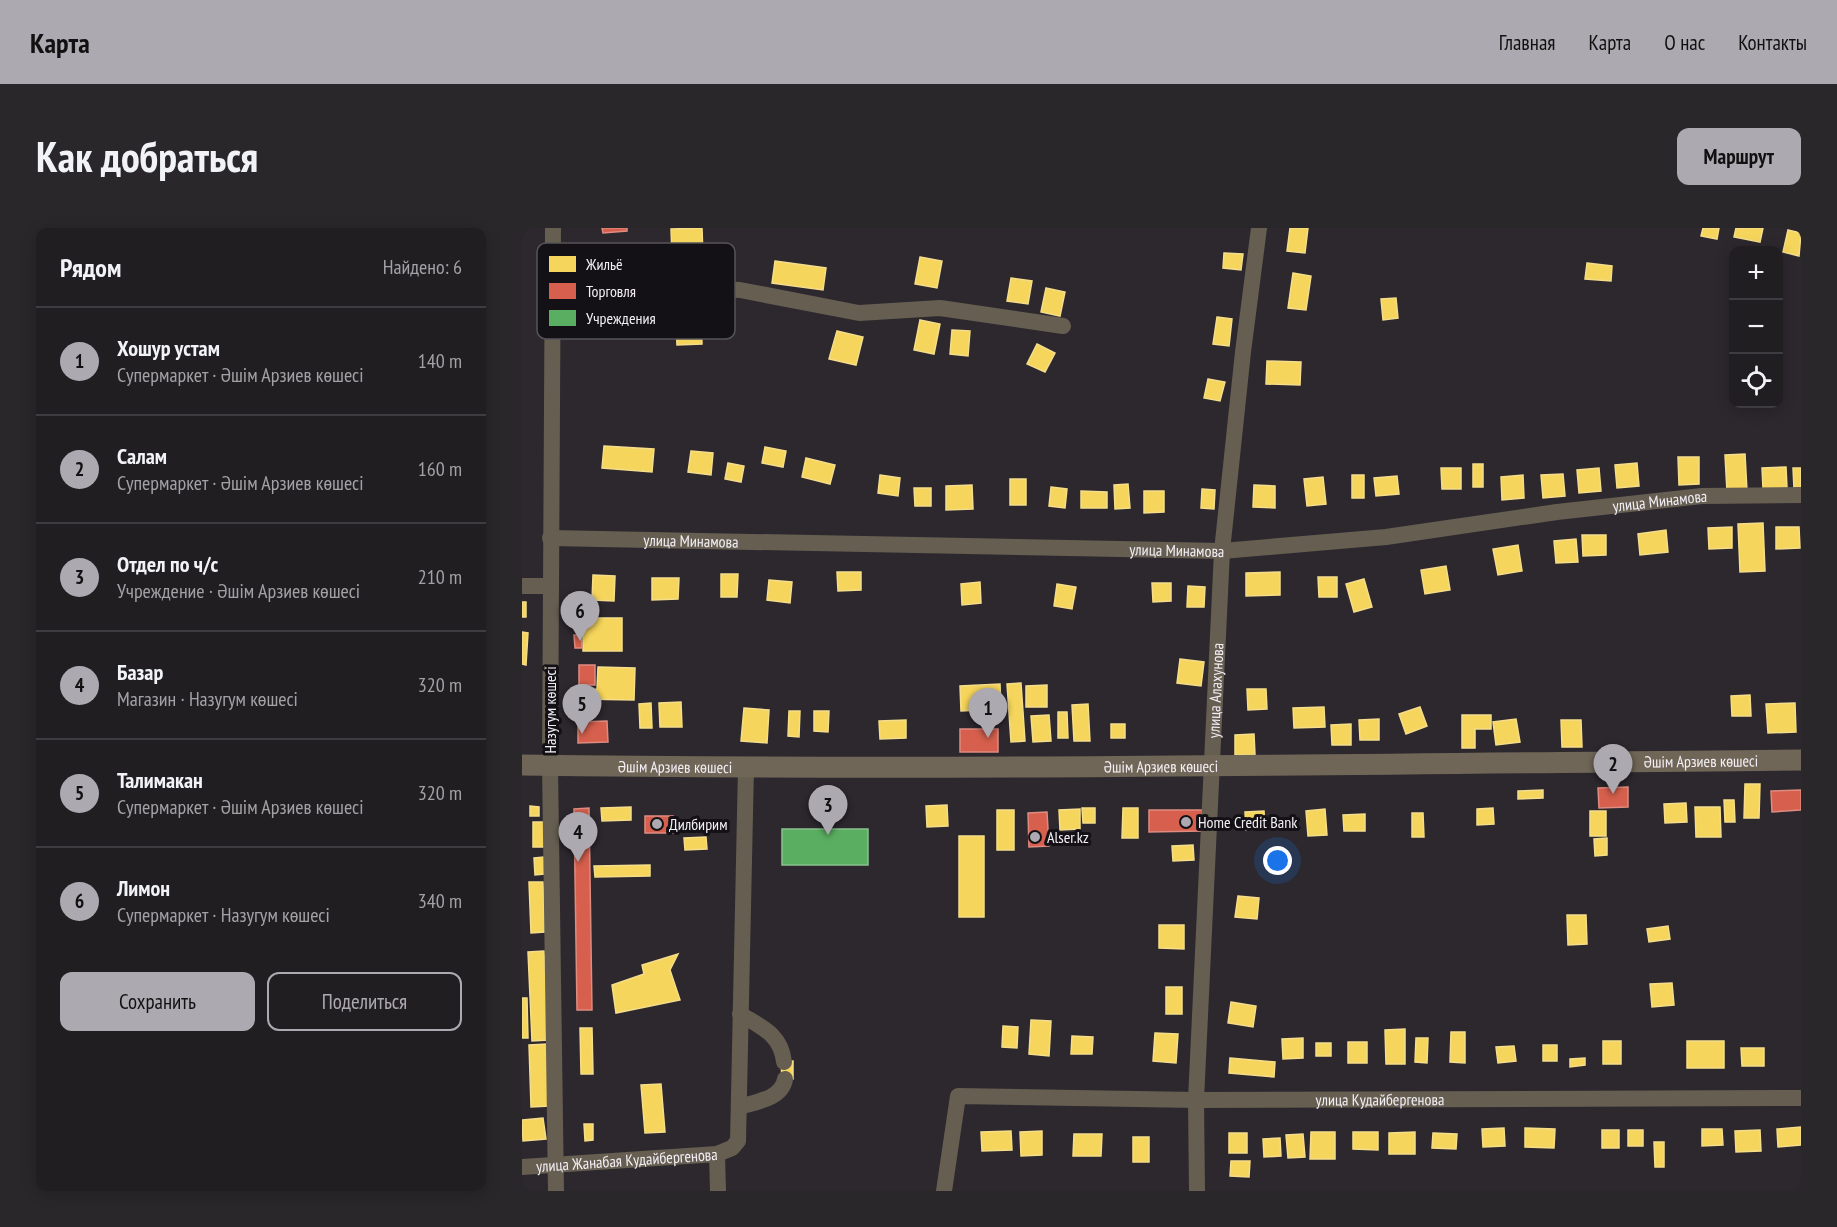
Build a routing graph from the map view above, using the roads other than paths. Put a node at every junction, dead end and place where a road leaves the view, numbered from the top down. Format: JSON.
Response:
{"nodes":[{"id":1,"x":553,"y":228,"type":"edge"},
{"id":2,"x":1259,"y":228,"type":"edge"},
{"id":3,"x":553,"y":243,"type":"edge"},
{"id":4,"x":735,"y":290,"type":"edge"},
{"id":5,"x":1063,"y":326,"type":"dead end"},
{"id":6,"x":553,"y":339,"type":"edge"},
{"id":7,"x":1801,"y":495,"type":"edge"},
{"id":8,"x":550,"y":538,"type":"junction"},
{"id":9,"x":1222,"y":551,"type":"junction"},
{"id":10,"x":522,"y":586,"type":"edge"},
{"id":11,"x":550,"y":586,"type":"junction"},
{"id":12,"x":1801,"y":760,"type":"edge"},
{"id":13,"x":522,"y":765,"type":"edge"},
{"id":14,"x":550,"y":765,"type":"junction"},
{"id":15,"x":1212,"y":765,"type":"junction"},
{"id":16,"x":746,"y":767,"type":"junction"},
{"id":17,"x":740,"y":1014,"type":"junction"},
{"id":18,"x":784,"y":1062,"type":"dead end"},
{"id":19,"x":785,"y":1079,"type":"dead end"},
{"id":20,"x":1801,"y":1098,"type":"edge"},
{"id":21,"x":1196,"y":1100,"type":"junction"},
{"id":22,"x":739,"y":1107,"type":"junction"},
{"id":23,"x":724,"y":1151,"type":"junction"},
{"id":24,"x":556,"y":1165,"type":"junction"},
{"id":25,"x":522,"y":1167,"type":"edge"},
{"id":26,"x":556,"y":1191,"type":"edge"},
{"id":27,"x":718,"y":1191,"type":"edge"},
{"id":28,"x":944,"y":1191,"type":"edge"},
{"id":29,"x":1197,"y":1191,"type":"edge"}],
"edges":[{"from":1,"to":3,"type":"street","name":"Назугум көшесі"},
{"from":2,"to":9,"type":"street","name":"улица Алахунова"},
{"from":4,"to":5,"type":"street"},
{"from":6,"to":8,"type":"street","name":"Назугум көшесі"},
{"from":7,"to":9,"type":"street","name":"улица Минамова"},
{"from":8,"to":9,"type":"street","name":"улица Минамова"},
{"from":8,"to":11,"type":"street","name":"Назугум көшесі"},
{"from":9,"to":15,"type":"street","name":"улица Алахунова"},
{"from":10,"to":11,"type":"street"},
{"from":11,"to":14,"type":"street","name":"Назугум көшесі"},
{"from":12,"to":15,"type":"main road","name":"Әшім Арзиев көшесі"},
{"from":13,"to":14,"type":"main road","name":"Әшім Арзиев көшесі"},
{"from":14,"to":16,"type":"main road","name":"Әшім Арзиев көшесі"},
{"from":14,"to":24,"type":"street","name":"Назугум көшесі"},
{"from":15,"to":16,"type":"main road","name":"Әшім Арзиев көшесі"},
{"from":15,"to":21,"type":"street","name":"улица Алахунова"},
{"from":16,"to":17,"type":"street"},
{"from":17,"to":18,"type":"street"},
{"from":17,"to":22,"type":"street"},
{"from":19,"to":22,"type":"street"},
{"from":20,"to":21,"type":"street","name":"улица Кудайбергенова"},
{"from":21,"to":28,"type":"street","name":"улица Кудайбергенова"},
{"from":21,"to":29,"type":"street","name":"улица Алахунова"},
{"from":22,"to":23,"type":"street"},
{"from":23,"to":24,"type":"street","name":"улица Жанабая Кудайбергенова"},
{"from":23,"to":27,"type":"street"},
{"from":24,"to":25,"type":"street","name":"улица Жанабая Кудайбергенова"},
{"from":24,"to":26,"type":"street","name":"Назугум көшесі"}]}
